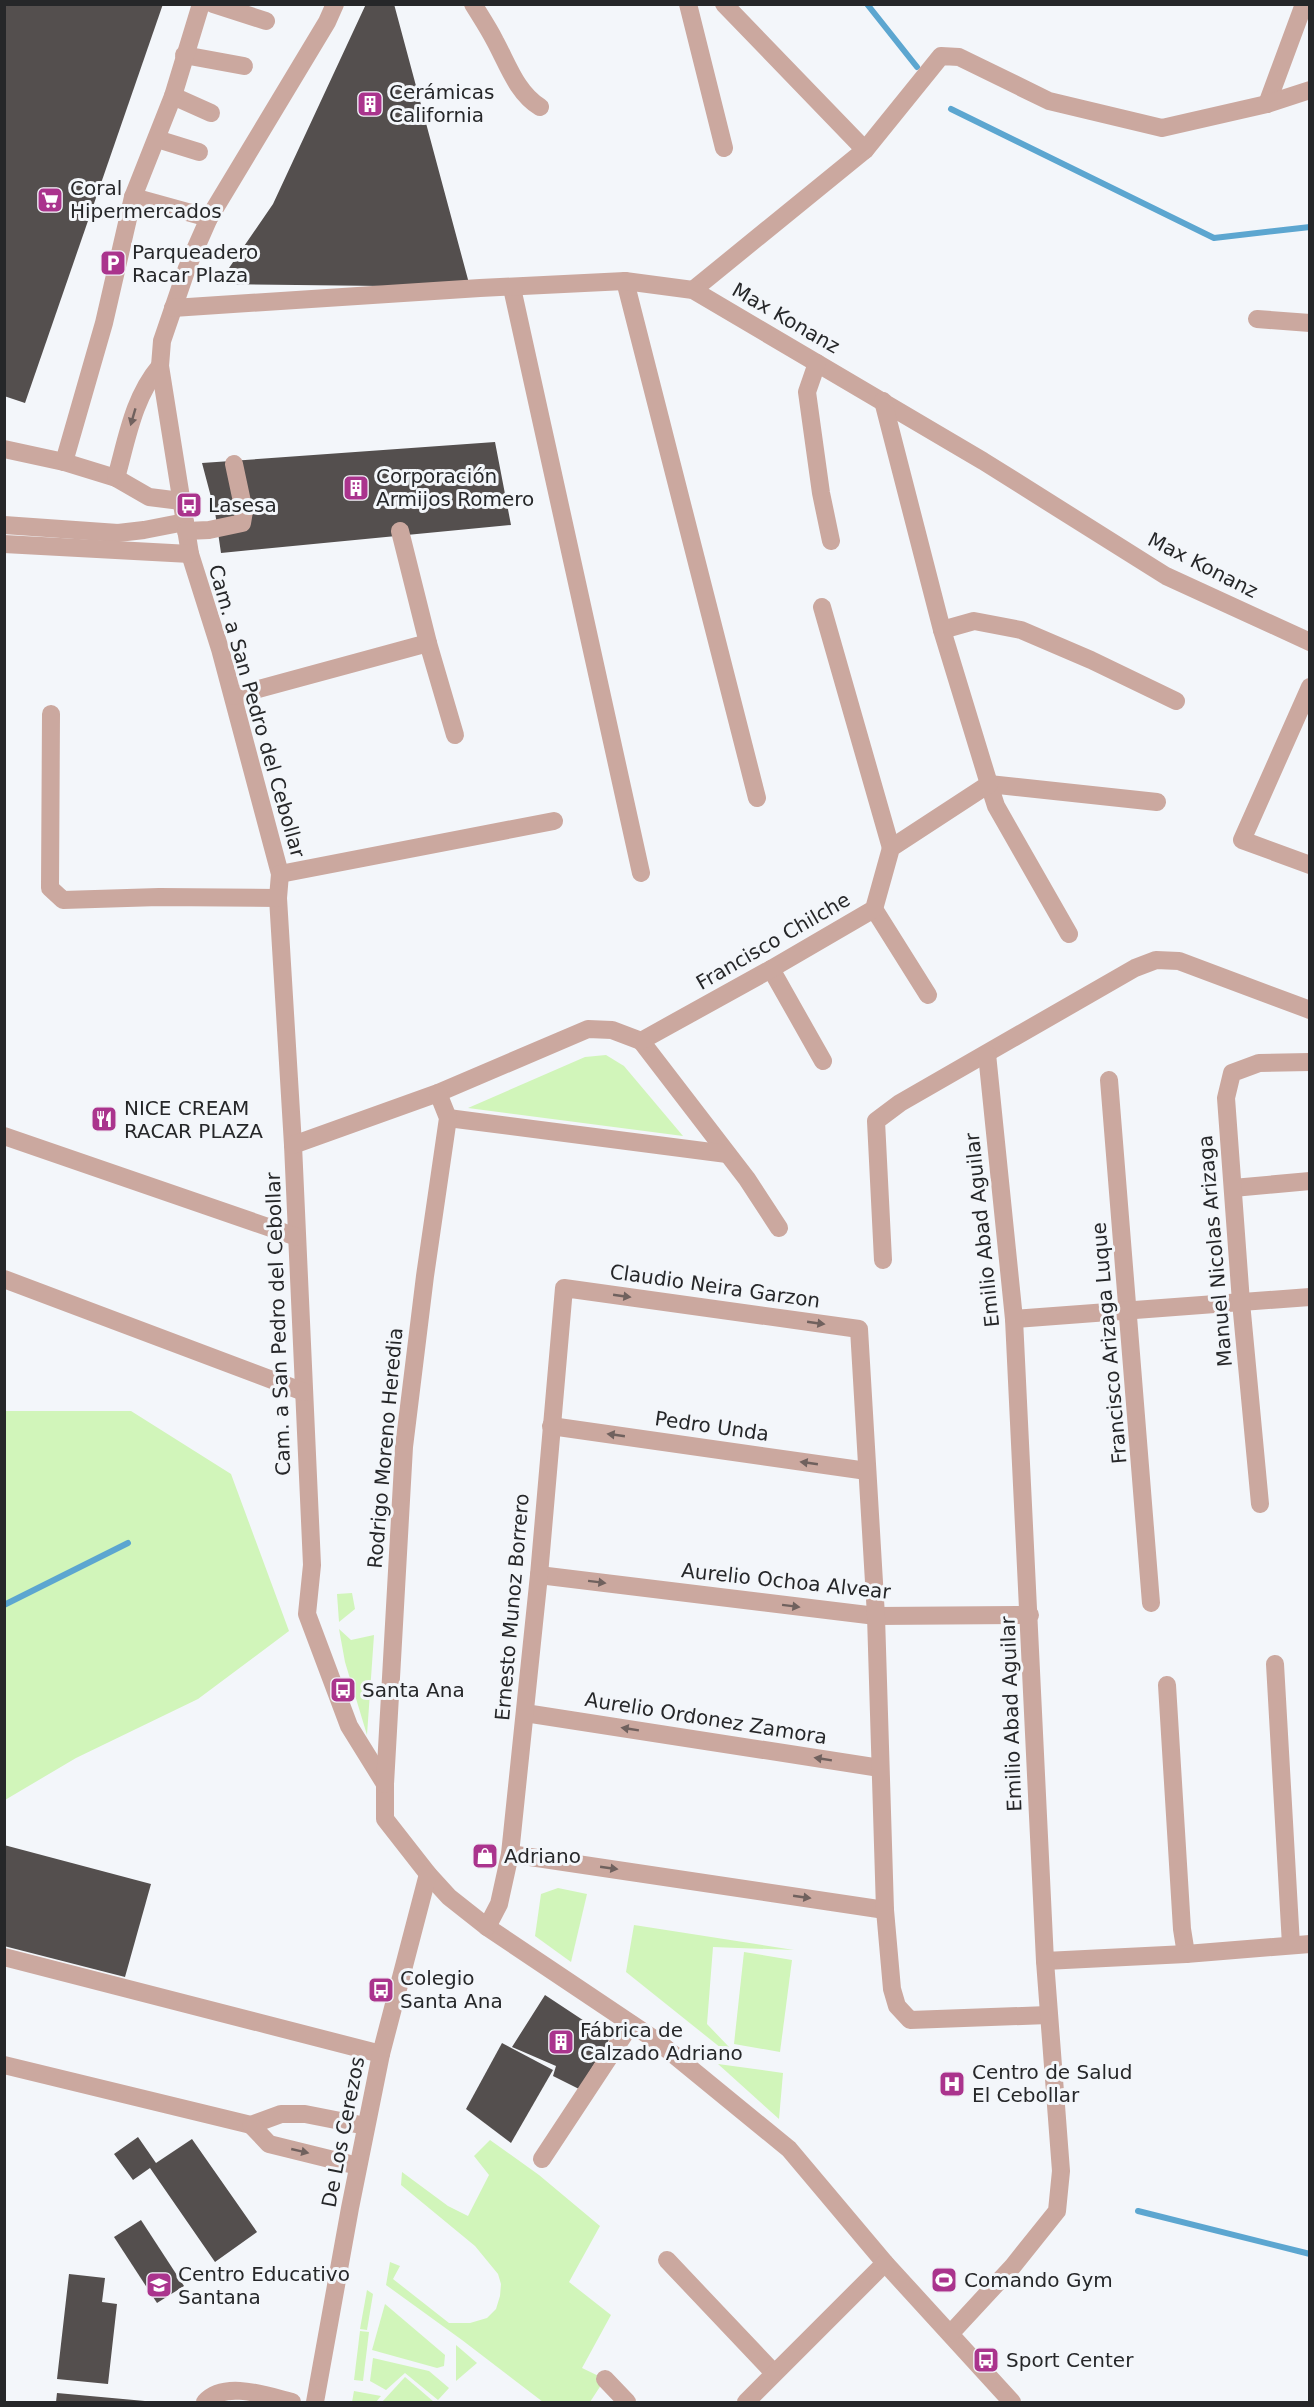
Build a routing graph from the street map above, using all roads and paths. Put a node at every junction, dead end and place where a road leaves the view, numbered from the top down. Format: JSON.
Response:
{"nodes":[{"id":1,"x":201,"y":4,"type":"edge"},
{"id":2,"x":213,"y":4,"type":"edge"},
{"id":3,"x":335,"y":4,"type":"edge"},
{"id":4,"x":473,"y":4,"type":"edge"},
{"id":5,"x":688,"y":4,"type":"edge"},
{"id":6,"x":724,"y":4,"type":"edge"},
{"id":7,"x":1304,"y":4,"type":"edge"},
{"id":8,"x":267,"y":21,"type":"dead end"},
{"id":9,"x":184,"y":55,"type":"junction"},
{"id":10,"x":244,"y":66,"type":"dead end"},
{"id":11,"x":1310,"y":90,"type":"edge"},
{"id":12,"x":173,"y":96,"type":"junction"},
{"id":13,"x":1267,"y":104,"type":"junction"},
{"id":14,"x":540,"y":107,"type":"dead end"},
{"id":15,"x":211,"y":112,"type":"dead end"},
{"id":16,"x":157,"y":139,"type":"junction"},
{"id":17,"x":724,"y":148,"type":"dead end"},
{"id":18,"x":865,"y":150,"type":"junction"},
{"id":19,"x":199,"y":152,"type":"dead end"},
{"id":20,"x":133,"y":197,"type":"junction"},
{"id":21,"x":209,"y":218,"type":"junction"},
{"id":22,"x":625,"y":281,"type":"junction"},
{"id":23,"x":512,"y":288,"type":"junction"},
{"id":24,"x":693,"y":290,"type":"junction"},
{"id":25,"x":173,"y":308,"type":"junction"},
{"id":26,"x":1257,"y":319,"type":"dead end"},
{"id":27,"x":1310,"y":323,"type":"edge"},
{"id":28,"x":817,"y":363,"type":"junction"},
{"id":29,"x":160,"y":366,"type":"junction"},
{"id":30,"x":883,"y":401,"type":"junction"},
{"id":31,"x":4,"y":449,"type":"edge"},
{"id":32,"x":64,"y":462,"type":"junction"},
{"id":33,"x":234,"y":464,"type":"dead end"},
{"id":34,"x":116,"y":478,"type":"junction"},
{"id":35,"x":181,"y":501,"type":"junction"},
{"id":36,"x":4,"y":525,"type":"edge"},
{"id":37,"x":185,"y":526,"type":"junction"},
{"id":38,"x":400,"y":531,"type":"dead end"},
{"id":39,"x":831,"y":541,"type":"dead end"},
{"id":40,"x":4,"y":544,"type":"edge"},
{"id":41,"x":190,"y":554,"type":"junction"},
{"id":42,"x":822,"y":607,"type":"dead end"},
{"id":43,"x":942,"y":630,"type":"junction"},
{"id":44,"x":1310,"y":642,"type":"edge"},
{"id":45,"x":428,"y":643,"type":"junction"},
{"id":46,"x":1310,"y":687,"type":"edge"},
{"id":47,"x":233,"y":696,"type":"junction"},
{"id":48,"x":1176,"y":701,"type":"dead end"},
{"id":49,"x":51,"y":714,"type":"dead end"},
{"id":50,"x":455,"y":735,"type":"dead end"},
{"id":51,"x":989,"y":784,"type":"junction"},
{"id":52,"x":757,"y":798,"type":"dead end"},
{"id":53,"x":1157,"y":802,"type":"dead end"},
{"id":54,"x":554,"y":821,"type":"dead end"},
{"id":55,"x":891,"y":848,"type":"junction"},
{"id":56,"x":1310,"y":865,"type":"edge"},
{"id":57,"x":641,"y":873,"type":"dead end"},
{"id":58,"x":280,"y":874,"type":"junction"},
{"id":59,"x":278,"y":898,"type":"junction"},
{"id":60,"x":874,"y":909,"type":"junction"},
{"id":61,"x":1069,"y":934,"type":"dead end"},
{"id":62,"x":771,"y":969,"type":"junction"},
{"id":63,"x":928,"y":995,"type":"dead end"},
{"id":64,"x":1310,"y":1010,"type":"edge"},
{"id":65,"x":641,"y":1041,"type":"junction"},
{"id":66,"x":987,"y":1054,"type":"junction"},
{"id":67,"x":823,"y":1061,"type":"dead end"},
{"id":68,"x":1310,"y":1062,"type":"edge"},
{"id":69,"x":1109,"y":1080,"type":"dead end"},
{"id":70,"x":438,"y":1093,"type":"junction"},
{"id":71,"x":448,"y":1118,"type":"junction"},
{"id":72,"x":4,"y":1136,"type":"edge"},
{"id":73,"x":293,"y":1145,"type":"junction"},
{"id":74,"x":728,"y":1154,"type":"junction"},
{"id":75,"x":1310,"y":1181,"type":"edge"},
{"id":76,"x":1233,"y":1188,"type":"junction"},
{"id":77,"x":779,"y":1228,"type":"dead end"},
{"id":78,"x":297,"y":1237,"type":"junction"},
{"id":79,"x":883,"y":1260,"type":"dead end"},
{"id":80,"x":4,"y":1279,"type":"edge"},
{"id":81,"x":564,"y":1288,"type":"joint"},
{"id":82,"x":1310,"y":1297,"type":"edge"},
{"id":83,"x":1241,"y":1302,"type":"junction"},
{"id":84,"x":1129,"y":1310,"type":"junction"},
{"id":85,"x":1014,"y":1319,"type":"junction"},
{"id":86,"x":304,"y":1392,"type":"junction"},
{"id":87,"x":551,"y":1426,"type":"junction"},
{"id":88,"x":867,"y":1471,"type":"junction"},
{"id":89,"x":1260,"y":1504,"type":"dead end"},
{"id":90,"x":539,"y":1575,"type":"junction"},
{"id":91,"x":1151,"y":1603,"type":"dead end"},
{"id":92,"x":1030,"y":1615,"type":"junction"},
{"id":93,"x":876,"y":1616,"type":"junction"},
{"id":94,"x":1275,"y":1664,"type":"dead end"},
{"id":95,"x":1167,"y":1685,"type":"dead end"},
{"id":96,"x":525,"y":1713,"type":"junction"},
{"id":97,"x":880,"y":1768,"type":"junction"},
{"id":98,"x":385,"y":1784,"type":"junction"},
{"id":99,"x":510,"y":1854,"type":"junction"},
{"id":100,"x":428,"y":1874,"type":"junction"},
{"id":101,"x":885,"y":1910,"type":"junction"},
{"id":102,"x":487,"y":1927,"type":"junction"},
{"id":103,"x":1310,"y":1944,"type":"edge"},
{"id":104,"x":1291,"y":1945,"type":"junction"},
{"id":105,"x":1186,"y":1954,"type":"junction"},
{"id":106,"x":4,"y":1957,"type":"edge"},
{"id":107,"x":1044,"y":1961,"type":"junction"},
{"id":108,"x":1048,"y":2015,"type":"junction"},
{"id":109,"x":631,"y":2024,"type":"junction"},
{"id":110,"x":381,"y":2054,"type":"junction"},
{"id":111,"x":4,"y":2065,"type":"edge"},
{"id":112,"x":251,"y":2125,"type":"junction"},
{"id":113,"x":366,"y":2126,"type":"junction"},
{"id":114,"x":542,"y":2159,"type":"dead end"},
{"id":115,"x":358,"y":2166,"type":"junction"},
{"id":116,"x":667,"y":2260,"type":"dead end"},
{"id":117,"x":885,"y":2263,"type":"junction"},
{"id":118,"x":951,"y":2334,"type":"junction"},
{"id":119,"x":774,"y":2373,"type":"junction"},
{"id":120,"x":605,"y":2379,"type":"dead end"},
{"id":121,"x":273,"y":2400,"type":"edge"},
{"id":122,"x":751,"y":2401,"type":"edge"},
{"id":123,"x":205,"y":2403,"type":"edge"},
{"id":124,"x":292,"y":2403,"type":"edge"},
{"id":125,"x":315,"y":2403,"type":"edge"},
{"id":126,"x":627,"y":2403,"type":"edge"},
{"id":127,"x":1012,"y":2403,"type":"edge"}],
"edges":[{"from":1,"to":9,"type":"street"},
{"from":2,"to":8,"type":"street"},
{"from":3,"to":21,"type":"street","name":"Cam. a San Pedro del Cebollar"},
{"from":4,"to":14,"type":"street"},
{"from":5,"to":17,"type":"street"},
{"from":6,"to":18,"type":"street"},
{"from":7,"to":13,"type":"street"},
{"from":9,"to":10,"type":"street"},
{"from":9,"to":12,"type":"street"},
{"from":11,"to":13,"type":"street"},
{"from":12,"to":15,"type":"street"},
{"from":12,"to":16,"type":"street"},
{"from":13,"to":18,"type":"street"},
{"from":16,"to":19,"type":"street"},
{"from":16,"to":20,"type":"street"},
{"from":18,"to":24,"type":"street"},
{"from":20,"to":21,"type":"street"},
{"from":20,"to":32,"type":"street"},
{"from":21,"to":25,"type":"street","name":"Cam. a San Pedro del Cebollar"},
{"from":22,"to":23,"type":"street","name":"Max Konanz"},
{"from":22,"to":24,"type":"street","name":"Max Konanz"},
{"from":22,"to":52,"type":"street"},
{"from":23,"to":25,"type":"street","name":"Max Konanz"},
{"from":23,"to":57,"type":"street"},
{"from":24,"to":28,"type":"street","name":"Max Konanz"},
{"from":25,"to":29,"type":"street","name":"Cam. a San Pedro del Cebollar"},
{"from":26,"to":27,"type":"street"},
{"from":28,"to":30,"type":"street","name":"Max Konanz"},
{"from":28,"to":39,"type":"street"},
{"from":29,"to":34,"type":"street","one_way":true},
{"from":29,"to":35,"type":"street","name":"Cam. a San Pedro del Cebollar"},
{"from":30,"to":43,"type":"street"},
{"from":30,"to":44,"type":"street","name":"Max Konanz"},
{"from":31,"to":32,"type":"street"},
{"from":32,"to":34,"type":"street"},
{"from":33,"to":37,"type":"street"},
{"from":34,"to":35,"type":"street"},
{"from":35,"to":37,"type":"street","name":"Cam. a San Pedro del Cebollar"},
{"from":36,"to":37,"type":"street"},
{"from":37,"to":41,"type":"street","name":"Cam. a San Pedro del Cebollar"},
{"from":38,"to":45,"type":"street"},
{"from":40,"to":41,"type":"street"},
{"from":41,"to":47,"type":"street","name":"Cam. a San Pedro del Cebollar"},
{"from":42,"to":55,"type":"street"},
{"from":43,"to":48,"type":"street"},
{"from":43,"to":51,"type":"street"},
{"from":45,"to":47,"type":"street"},
{"from":45,"to":50,"type":"street"},
{"from":46,"to":56,"type":"street"},
{"from":47,"to":58,"type":"street","name":"Cam. a San Pedro del Cebollar"},
{"from":49,"to":59,"type":"street"},
{"from":51,"to":53,"type":"street"},
{"from":51,"to":55,"type":"street"},
{"from":51,"to":61,"type":"street"},
{"from":54,"to":58,"type":"street"},
{"from":55,"to":60,"type":"street","name":"Francisco Chilche"},
{"from":58,"to":59,"type":"street","name":"Cam. a San Pedro del Cebollar"},
{"from":59,"to":73,"type":"street","name":"Cam. a San Pedro del Cebollar"},
{"from":60,"to":62,"type":"street","name":"Francisco Chilche"},
{"from":60,"to":63,"type":"street"},
{"from":62,"to":65,"type":"street","name":"Francisco Chilche"},
{"from":62,"to":67,"type":"street"},
{"from":64,"to":66,"type":"street"},
{"from":65,"to":70,"type":"street"},
{"from":65,"to":74,"type":"street"},
{"from":66,"to":79,"type":"street"},
{"from":66,"to":85,"type":"street","name":"Emilio Abad Aguilar"},
{"from":68,"to":76,"type":"street","name":"Manuel Nicolas Arizaga"},
{"from":69,"to":84,"type":"street","name":"Francisco Arizaga Luque"},
{"from":70,"to":71,"type":"street"},
{"from":70,"to":73,"type":"street"},
{"from":71,"to":74,"type":"street"},
{"from":71,"to":98,"type":"street","name":"Rodrigo Moreno Heredia"},
{"from":72,"to":78,"type":"street"},
{"from":73,"to":78,"type":"street","name":"Cam. a San Pedro del Cebollar"},
{"from":74,"to":77,"type":"street"},
{"from":75,"to":76,"type":"street"},
{"from":76,"to":83,"type":"street","name":"Manuel Nicolas Arizaga"},
{"from":78,"to":86,"type":"street","name":"Cam. a San Pedro del Cebollar"},
{"from":80,"to":86,"type":"street"},
{"from":81,"to":87,"type":"street","name":"Ernesto Munoz Borrero"},
{"from":81,"to":88,"type":"street","name":"Claudio Neira Garzon","one_way":true},
{"from":82,"to":83,"type":"street"},
{"from":83,"to":84,"type":"street"},
{"from":83,"to":89,"type":"street","name":"Manuel Nicolas Arizaga"},
{"from":84,"to":85,"type":"street"},
{"from":84,"to":91,"type":"street","name":"Francisco Arizaga Luque"},
{"from":85,"to":92,"type":"street","name":"Emilio Abad Aguilar"},
{"from":86,"to":98,"type":"street","name":"Cam. a San Pedro del Cebollar"},
{"from":88,"to":87,"type":"street","name":"Pedro Unda","one_way":true},
{"from":87,"to":90,"type":"street","name":"Ernesto Munoz Borrero"},
{"from":88,"to":93,"type":"street"},
{"from":90,"to":93,"type":"street","name":"Aurelio Ochoa Alvear","one_way":true},
{"from":90,"to":96,"type":"street","name":"Ernesto Munoz Borrero"},
{"from":92,"to":93,"type":"street","name":"Aurelio Ochoa Alvear"},
{"from":92,"to":107,"type":"street","name":"Emilio Abad Aguilar"},
{"from":93,"to":97,"type":"street"},
{"from":94,"to":104,"type":"street"},
{"from":95,"to":105,"type":"street"},
{"from":97,"to":96,"type":"street","name":"Aurelio Ordonez Zamora","one_way":true},
{"from":96,"to":99,"type":"street","name":"Ernesto Munoz Borrero"},
{"from":97,"to":101,"type":"street"},
{"from":98,"to":100,"type":"street"},
{"from":99,"to":101,"type":"street","one_way":true},
{"from":99,"to":102,"type":"street","name":"Ernesto Munoz Borrero"},
{"from":100,"to":102,"type":"street"},
{"from":100,"to":110,"type":"street","name":"De Los Cerezos"},
{"from":101,"to":108,"type":"street"},
{"from":102,"to":109,"type":"street"},
{"from":103,"to":104,"type":"street"},
{"from":104,"to":105,"type":"street"},
{"from":105,"to":107,"type":"street"},
{"from":106,"to":110,"type":"street"},
{"from":107,"to":108,"type":"street","name":"Emilio Abad Aguilar"},
{"from":108,"to":118,"type":"street","name":"Emilio Abad Aguilar"},
{"from":109,"to":114,"type":"street"},
{"from":109,"to":117,"type":"street"},
{"from":110,"to":113,"type":"street","name":"De Los Cerezos"},
{"from":111,"to":112,"type":"street"},
{"from":112,"to":113,"type":"street"},
{"from":112,"to":115,"type":"street","one_way":true},
{"from":113,"to":115,"type":"street","name":"De Los Cerezos"},
{"from":115,"to":125,"type":"street","name":"De Los Cerezos"},
{"from":116,"to":119,"type":"street"},
{"from":117,"to":118,"type":"street"},
{"from":117,"to":119,"type":"street"},
{"from":118,"to":127,"type":"street"},
{"from":119,"to":122,"type":"street"},
{"from":120,"to":126,"type":"street"},
{"from":121,"to":123,"type":"street"},
{"from":121,"to":124,"type":"street"}]}
